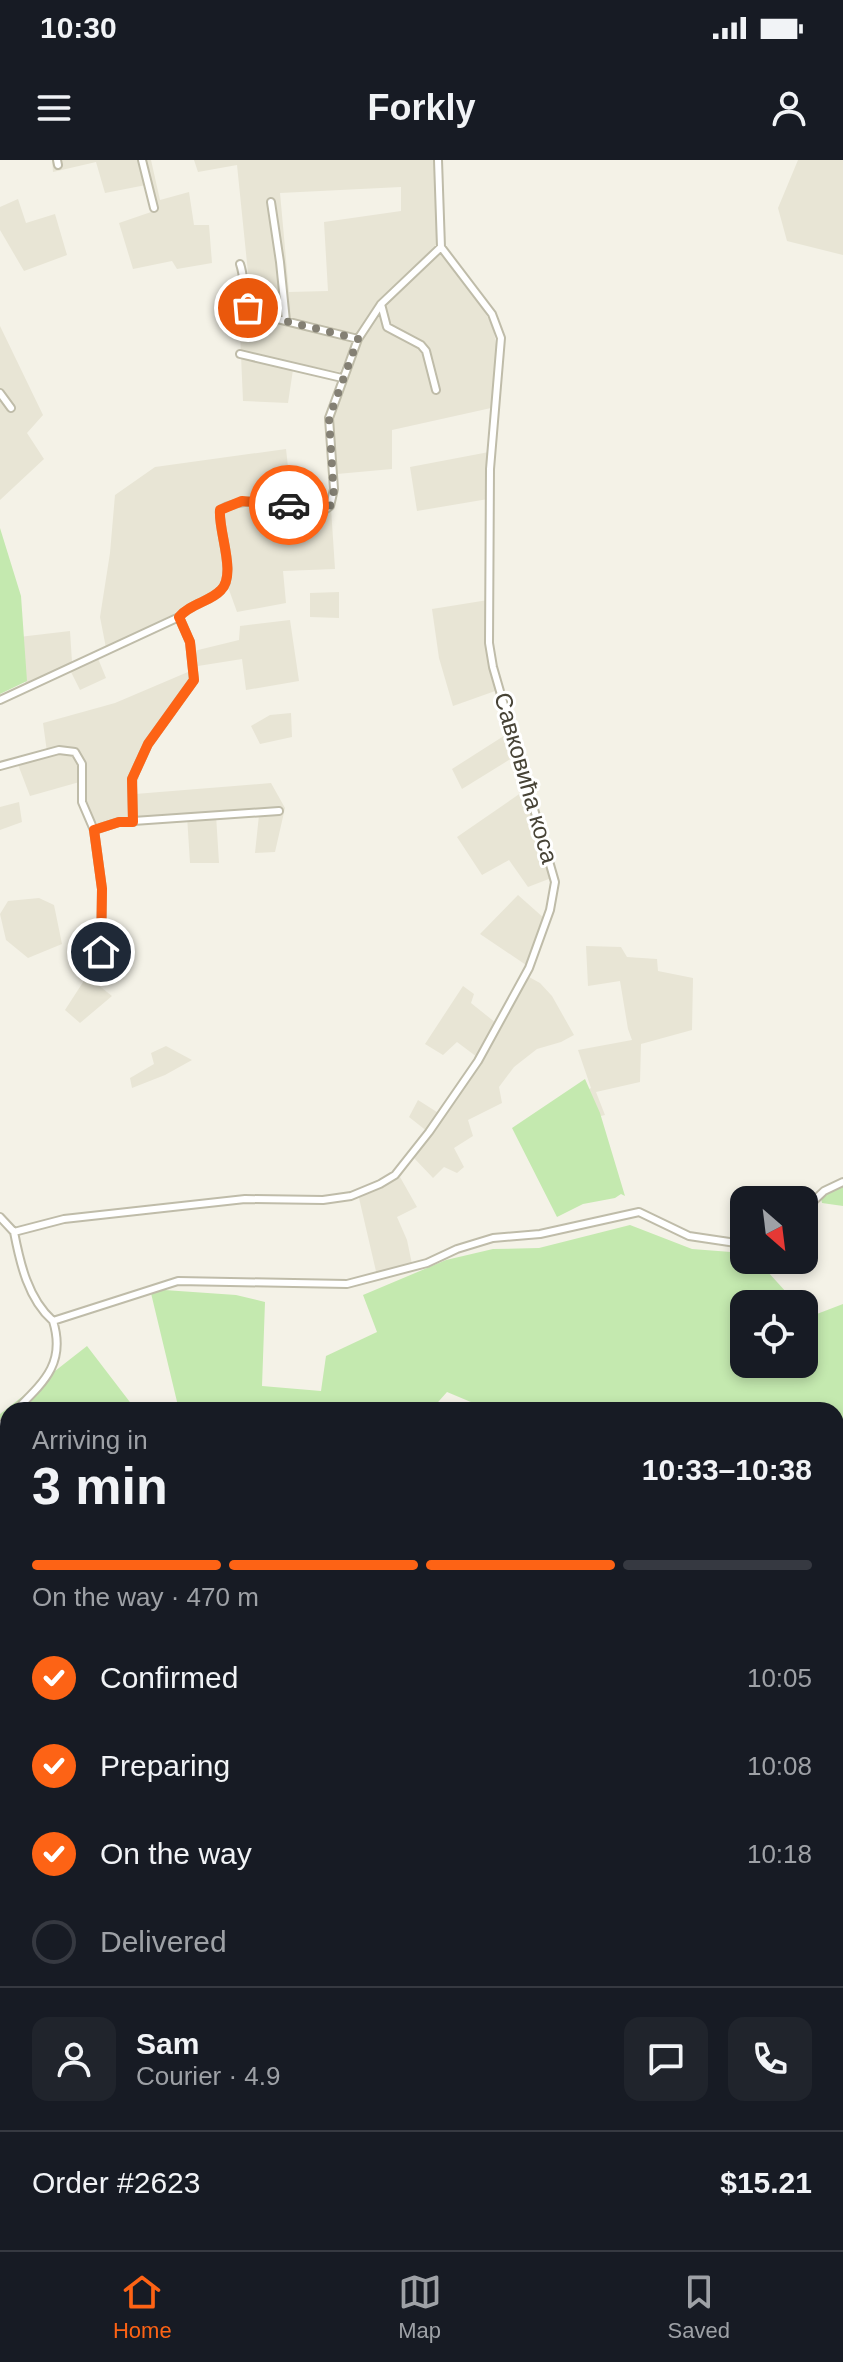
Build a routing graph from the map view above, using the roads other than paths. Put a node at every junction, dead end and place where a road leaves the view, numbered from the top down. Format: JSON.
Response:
{"nodes":[{"id":1,"x":142,"y":160,"type":"edge"},
{"id":2,"x":438,"y":160,"type":"edge"},
{"id":3,"x":271,"y":202,"type":"dead end"},
{"id":4,"x":154,"y":208,"type":"dead end"},
{"id":5,"x":441,"y":247,"type":"junction"},
{"id":6,"x":240,"y":264,"type":"dead end"},
{"id":7,"x":381,"y":304,"type":"junction"},
{"id":8,"x":286,"y":321,"type":"junction"},
{"id":9,"x":358,"y":339,"type":"junction"},
{"id":10,"x":240,"y":354,"type":"dead end"},
{"id":11,"x":342,"y":378,"type":"junction"},
{"id":12,"x":436,"y":390,"type":"dead end"},
{"id":13,"x":0,"y":393,"type":"edge"},
{"id":14,"x":11,"y":408,"type":"dead end"},
{"id":15,"x":179,"y":617,"type":"junction"},
{"id":16,"x":0,"y":700,"type":"edge"},
{"id":17,"x":0,"y":766,"type":"edge"},
{"id":18,"x":279,"y":811,"type":"dead end"},
{"id":19,"x":133,"y":822,"type":"junction"},
{"id":20,"x":94,"y":830,"type":"junction"},
{"id":21,"x":101,"y":952,"type":"dead end"},
{"id":22,"x":843,"y":1182,"type":"edge"},
{"id":23,"x":818,"y":1197,"type":"edge"},
{"id":24,"x":0,"y":1217,"type":"edge"},
{"id":25,"x":14,"y":1232,"type":"junction"},
{"id":26,"x":730,"y":1242,"type":"edge"},
{"id":27,"x":53,"y":1321,"type":"junction"},
{"id":28,"x":23,"y":1402,"type":"edge"}],
"edges":[{"from":1,"to":4,"type":"street"},
{"from":2,"to":5,"type":"street"},
{"from":3,"to":8,"type":"street"},
{"from":5,"to":7,"type":"street"},
{"from":5,"to":25,"type":"street","name":"Савковића коса"},
{"from":6,"to":8,"type":"street"},
{"from":7,"to":9,"type":"street"},
{"from":7,"to":12,"type":"street"},
{"from":8,"to":9,"type":"street"},
{"from":9,"to":11,"type":"street"},
{"from":10,"to":11,"type":"street"},
{"from":11,"to":15,"type":"street"},
{"from":13,"to":14,"type":"street"},
{"from":15,"to":16,"type":"street"},
{"from":15,"to":19,"type":"street"},
{"from":17,"to":20,"type":"street"},
{"from":18,"to":19,"type":"street"},
{"from":19,"to":20,"type":"street"},
{"from":20,"to":21,"type":"street"},
{"from":22,"to":23,"type":"street"},
{"from":24,"to":25,"type":"street"},
{"from":25,"to":27,"type":"street"},
{"from":26,"to":27,"type":"street"},
{"from":27,"to":28,"type":"street"}]}
